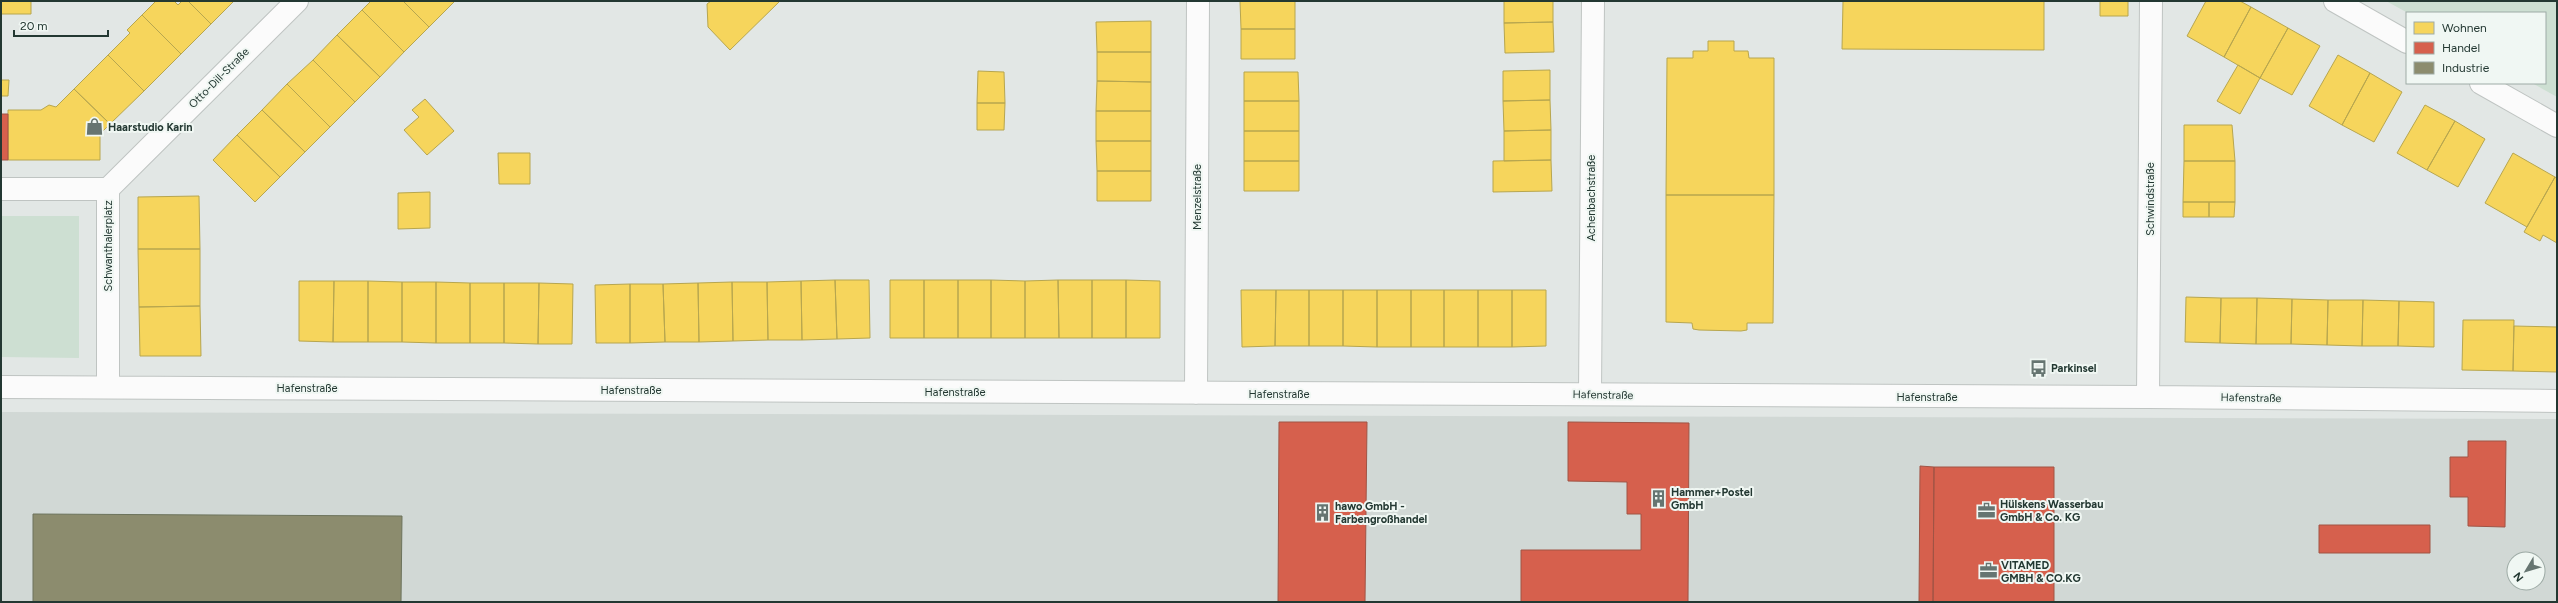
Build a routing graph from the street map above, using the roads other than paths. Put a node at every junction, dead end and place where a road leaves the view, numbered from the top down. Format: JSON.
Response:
{"nodes":[{"id":1,"x":297,"y":1,"type":"edge"},
{"id":2,"x":1198,"y":1,"type":"edge"},
{"id":3,"x":1593,"y":1,"type":"edge"},
{"id":4,"x":2151,"y":1,"type":"edge"},
{"id":5,"x":2335,"y":1,"type":"edge"},
{"id":6,"x":2406,"y":41,"type":"edge"},
{"id":7,"x":2483,"y":84,"type":"edge"},
{"id":8,"x":2557,"y":126,"type":"edge"},
{"id":9,"x":1,"y":189,"type":"edge"},
{"id":10,"x":108,"y":189,"type":"junction"},
{"id":11,"x":108,"y":386,"type":"junction"},
{"id":12,"x":1,"y":387,"type":"edge"},
{"id":13,"x":1196,"y":393,"type":"junction"},
{"id":14,"x":1590,"y":394,"type":"junction"},
{"id":15,"x":2148,"y":397,"type":"junction"},
{"id":16,"x":2557,"y":401,"type":"edge"}],
"edges":[{"from":1,"to":10,"type":"street","name":"Otto-Dill-Straße"},
{"from":2,"to":13,"type":"street","name":"Menzelstraße"},
{"from":3,"to":14,"type":"street","name":"Achenbachstraße"},
{"from":4,"to":15,"type":"street","name":"Schwindstraße"},
{"from":5,"to":6,"type":"street"},
{"from":7,"to":8,"type":"street"},
{"from":9,"to":10,"type":"street","name":"Schwanthalerplatz"},
{"from":10,"to":11,"type":"street","name":"Schwanthalerplatz"},
{"from":11,"to":12,"type":"street","name":"Hafenstraße"},
{"from":11,"to":13,"type":"street","name":"Hafenstraße"},
{"from":13,"to":14,"type":"street","name":"Hafenstraße"},
{"from":14,"to":15,"type":"street","name":"Hafenstraße"},
{"from":15,"to":16,"type":"street","name":"Hafenstraße"}]}
